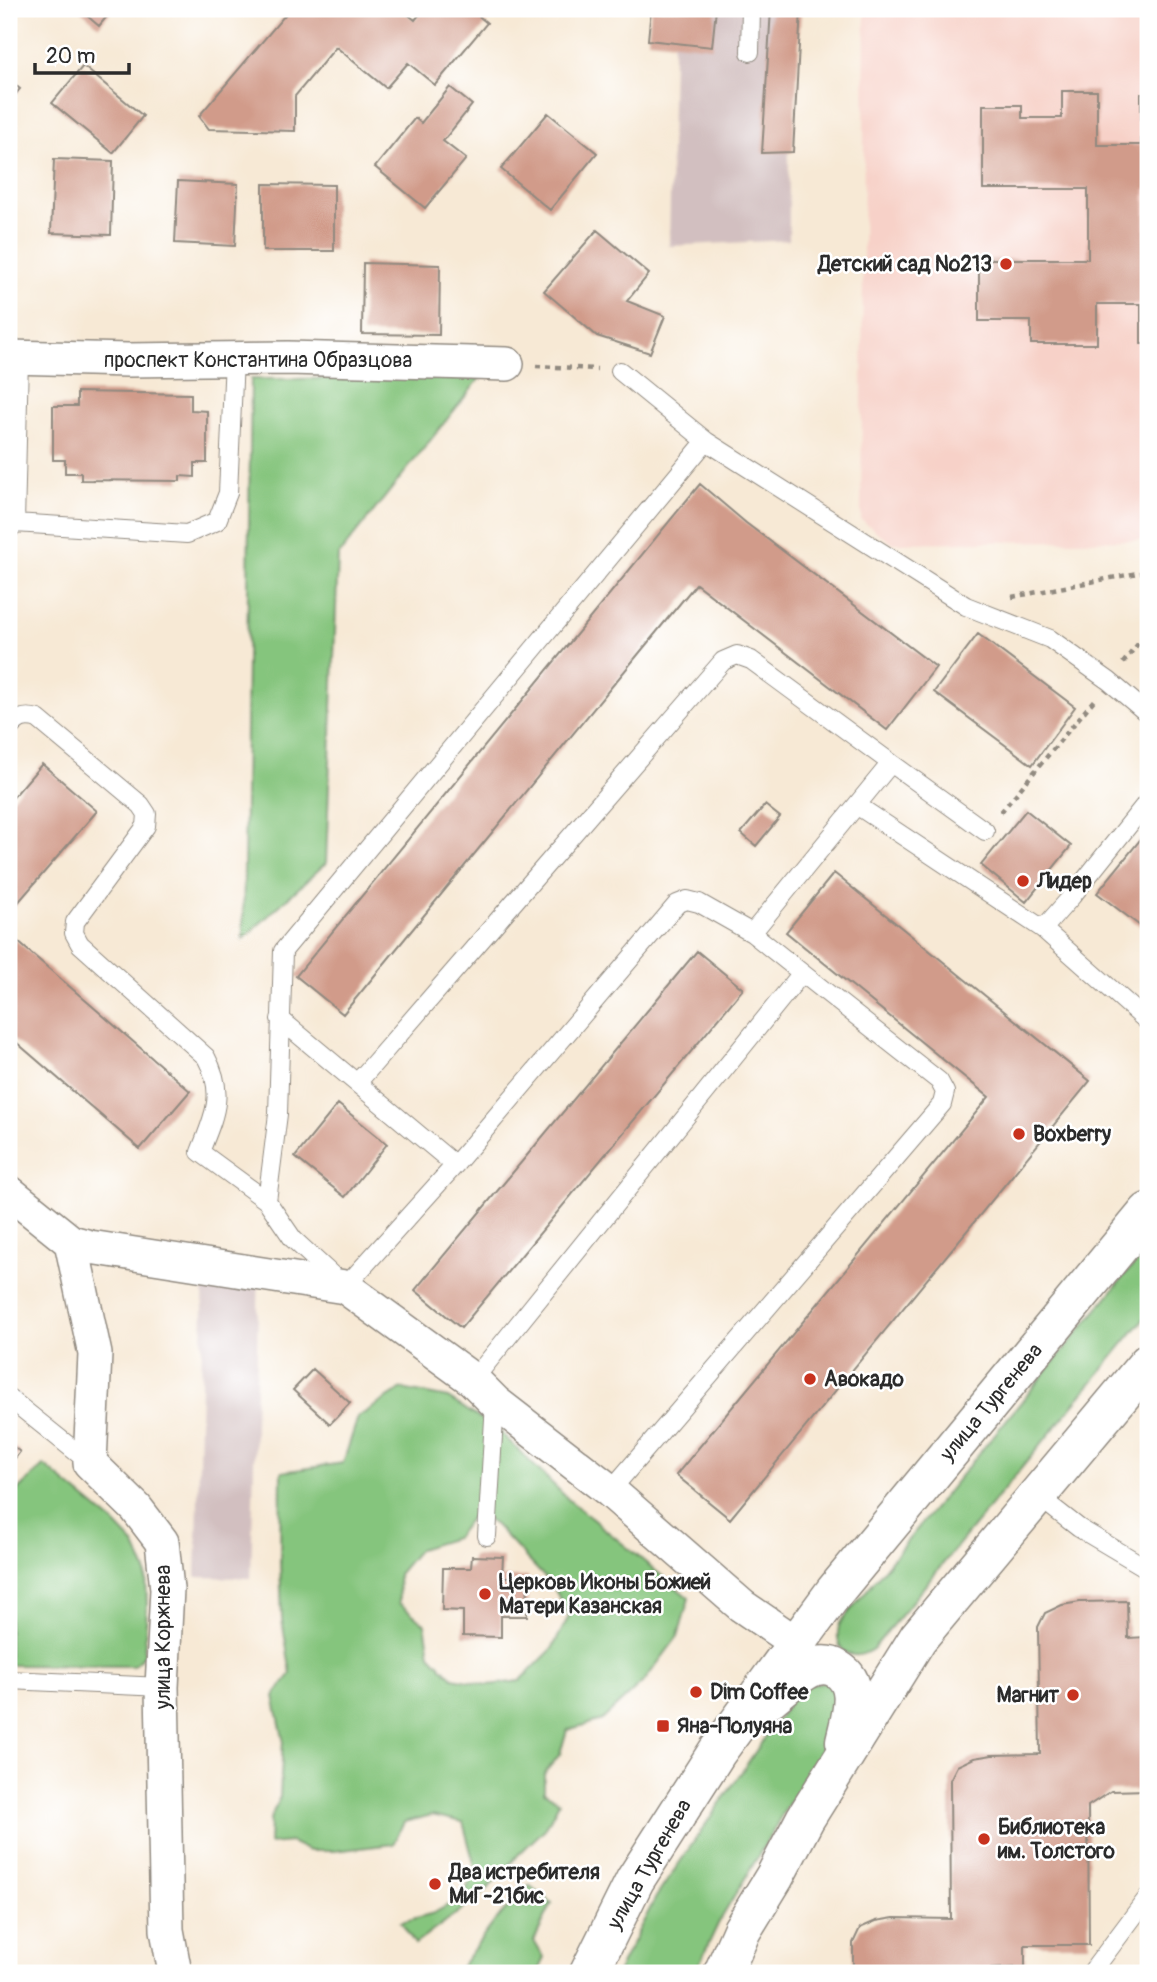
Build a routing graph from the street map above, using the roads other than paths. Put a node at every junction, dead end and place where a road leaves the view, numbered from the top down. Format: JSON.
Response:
{"nodes":[{"id":1,"x":751,"y":9,"type":"edge"},
{"id":2,"x":750,"y":52,"type":"dead end"},
{"id":3,"x":14,"y":357,"type":"edge"},
{"id":4,"x":234,"y":359,"type":"junction"},
{"id":5,"x":507,"y":364,"type":"road end"},
{"id":6,"x":620,"y":371,"type":"road end"},
{"id":7,"x":706,"y":441,"type":"junction"},
{"id":8,"x":12,"y":527,"type":"edge"},
{"id":9,"x":1148,"y":715,"type":"edge"},
{"id":10,"x":9,"y":729,"type":"edge"},
{"id":11,"x":891,"y":763,"type":"junction"},
{"id":12,"x":1148,"y":801,"type":"edge"},
{"id":13,"x":858,"y":806,"type":"junction"},
{"id":14,"x":985,"y":831,"type":"road end"},
{"id":15,"x":1043,"y":929,"type":"junction"},
{"id":16,"x":751,"y":933,"type":"junction"},
{"id":17,"x":802,"y":973,"type":"junction"},
{"id":18,"x":280,"y":1019,"type":"junction"},
{"id":19,"x":1148,"y":1023,"type":"edge"},
{"id":20,"x":357,"y":1083,"type":"junction"},
{"id":21,"x":455,"y":1165,"type":"junction"},
{"id":22,"x":9,"y":1192,"type":"edge"},
{"id":23,"x":267,"y":1201,"type":"junction"},
{"id":24,"x":1148,"y":1212,"type":"edge"},
{"id":25,"x":71,"y":1242,"type":"junction"},
{"id":26,"x":345,"y":1287,"type":"junction"},
{"id":27,"x":1148,"y":1363,"type":"edge"},
{"id":28,"x":484,"y":1391,"type":"junction"},
{"id":29,"x":9,"y":1398,"type":"edge"},
{"id":30,"x":90,"y":1463,"type":"junction"},
{"id":31,"x":610,"y":1491,"type":"junction"},
{"id":32,"x":1038,"y":1496,"type":"junction"},
{"id":33,"x":488,"y":1536,"type":"dead end"},
{"id":34,"x":1148,"y":1569,"type":"edge"},
{"id":35,"x":835,"y":1591,"type":"junction"},
{"id":36,"x":918,"y":1638,"type":"junction"},
{"id":37,"x":796,"y":1643,"type":"junction"},
{"id":38,"x":831,"y":1666,"type":"junction"},
{"id":39,"x":9,"y":1680,"type":"edge"},
{"id":40,"x":162,"y":1687,"type":"junction"},
{"id":41,"x":738,"y":1724,"type":"junction"},
{"id":42,"x":842,"y":1757,"type":"junction"},
{"id":43,"x":1148,"y":1896,"type":"edge"},
{"id":44,"x":175,"y":1973,"type":"edge"},
{"id":45,"x":589,"y":1973,"type":"edge"},
{"id":46,"x":723,"y":1973,"type":"edge"},
{"id":47,"x":1091,"y":1973,"type":"edge"}],
"edges":[{"from":1,"to":2,"type":"lane"},
{"from":3,"to":4,"type":"street","name":"проспект Константина Образцова"},
{"from":3,"to":8,"type":"lane"},
{"from":4,"to":5,"type":"street","name":"проспект Константина Образцова"},
{"from":4,"to":8,"type":"lane"},
{"from":6,"to":7,"type":"lane"},
{"from":7,"to":9,"type":"lane"},
{"from":7,"to":18,"type":"lane"},
{"from":10,"to":23,"type":"lane"},
{"from":11,"to":13,"type":"lane"},
{"from":11,"to":14,"type":"lane"},
{"from":11,"to":20,"type":"lane"},
{"from":12,"to":15,"type":"lane"},
{"from":13,"to":15,"type":"lane"},
{"from":13,"to":16,"type":"lane"},
{"from":15,"to":19,"type":"lane"},
{"from":16,"to":17,"type":"lane"},
{"from":16,"to":21,"type":"lane"},
{"from":17,"to":28,"type":"lane"},
{"from":17,"to":31,"type":"lane"},
{"from":18,"to":20,"type":"lane"},
{"from":18,"to":23,"type":"lane"},
{"from":20,"to":21,"type":"lane"},
{"from":21,"to":26,"type":"lane"},
{"from":22,"to":25,"type":"street"},
{"from":23,"to":26,"type":"lane"},
{"from":24,"to":35,"type":"main road","name":"улица Тургенева"},
{"from":25,"to":26,"type":"street"},
{"from":25,"to":30,"type":"street"},
{"from":26,"to":28,"type":"street"},
{"from":27,"to":32,"type":"main road","name":"улица Тургенева"},
{"from":28,"to":31,"type":"street"},
{"from":28,"to":33,"type":"lane"},
{"from":29,"to":30,"type":"lane"},
{"from":30,"to":40,"type":"street","name":"улица Коржнева"},
{"from":31,"to":37,"type":"street"},
{"from":32,"to":34,"type":"lane"},
{"from":32,"to":36,"type":"main road","name":"улица Тургенева"},
{"from":35,"to":36,"type":"main road","name":"улица Тургенева"},
{"from":35,"to":37,"type":"main road","name":"улица Тургенева"},
{"from":36,"to":42,"type":"main road","name":"улица Тургенева"},
{"from":37,"to":38,"type":"main road"},
{"from":37,"to":41,"type":"main road","name":"улица Тургенева"},
{"from":38,"to":41,"type":"main road","name":"улица Тургенева"},
{"from":38,"to":42,"type":"main road","name":"улица Тургенева"},
{"from":39,"to":40,"type":"lane"},
{"from":40,"to":44,"type":"street","name":"улица Коржнева"},
{"from":41,"to":45,"type":"main road","name":"улица Тургенева"},
{"from":42,"to":46,"type":"main road","name":"улица Тургенева"},
{"from":43,"to":47,"type":"lane"}]}
